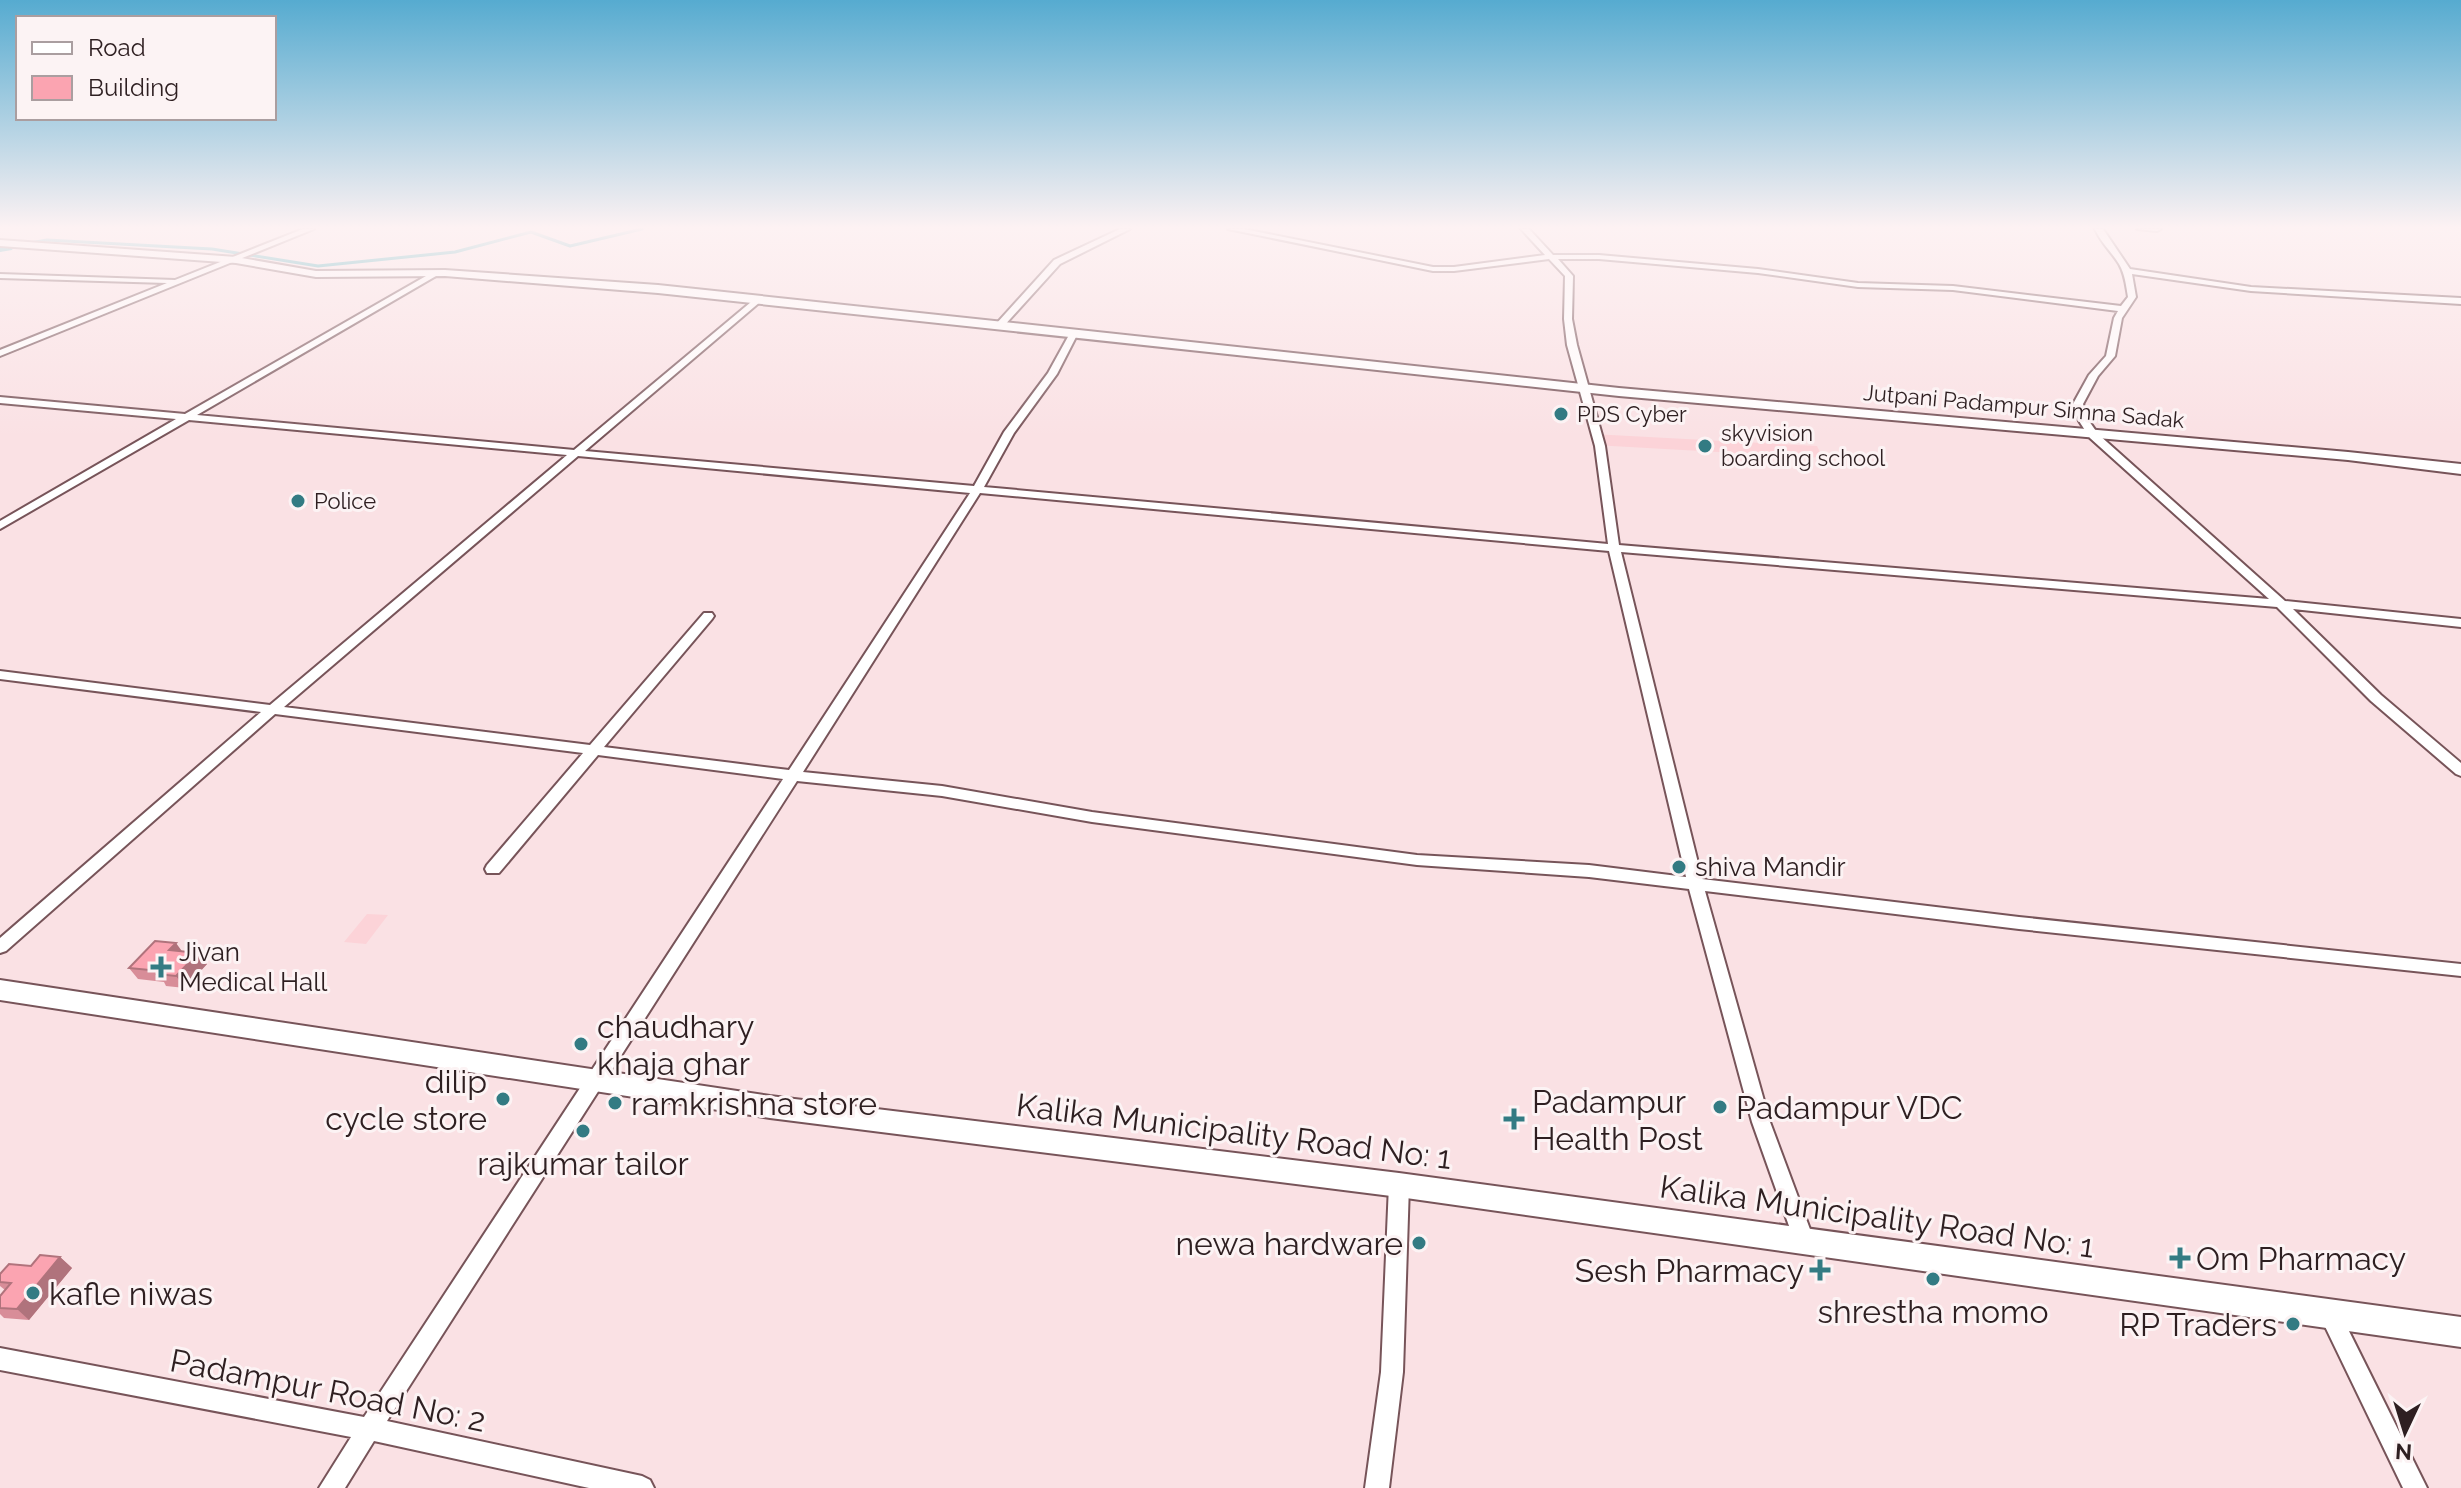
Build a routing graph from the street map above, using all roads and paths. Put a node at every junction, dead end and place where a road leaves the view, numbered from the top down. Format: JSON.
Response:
{"nodes":[{"id":1,"x":136,"y":298,"type":"edge"},
{"id":2,"x":391,"y":298,"type":"edge"},
{"id":3,"x":743,"y":298,"type":"edge"},
{"id":4,"x":1024,"y":298,"type":"edge"},
{"id":5,"x":1568,"y":298,"type":"edge"},
{"id":6,"x":2037,"y":298,"type":"edge"},
{"id":7,"x":2131,"y":298,"type":"edge"},
{"id":8,"x":2416,"y":298,"type":"edge"},
{"id":9,"x":757,"y":300,"type":"junction"},
{"id":10,"x":2461,"y":301,"type":"edge"},
{"id":11,"x":2122,"y":309,"type":"junction"},
{"id":12,"x":999,"y":326,"type":"junction"},
{"id":13,"x":1073,"y":335,"type":"junction"},
{"id":14,"x":0,"y":353,"type":"edge"},
{"id":15,"x":1583,"y":388,"type":"junction"},
{"id":16,"x":0,"y":400,"type":"edge"},
{"id":17,"x":184,"y":419,"type":"junction"},
{"id":18,"x":2094,"y":436,"type":"junction"},
{"id":19,"x":573,"y":454,"type":"junction"},
{"id":20,"x":2461,"y":469,"type":"edge"},
{"id":21,"x":977,"y":490,"type":"junction"},
{"id":22,"x":0,"y":526,"type":"edge"},
{"id":23,"x":1614,"y":548,"type":"junction"},
{"id":24,"x":2281,"y":604,"type":"junction"},
{"id":25,"x":708,"y":616,"type":"dead end"},
{"id":26,"x":2461,"y":623,"type":"edge"},
{"id":27,"x":0,"y":675,"type":"edge"},
{"id":28,"x":273,"y":709,"type":"junction"},
{"id":29,"x":593,"y":750,"type":"junction"},
{"id":30,"x":2461,"y":771,"type":"edge"},
{"id":31,"x":790,"y":775,"type":"junction"},
{"id":32,"x":493,"y":869,"type":"dead end"},
{"id":33,"x":1695,"y":883,"type":"junction"},
{"id":34,"x":0,"y":947,"type":"edge"},
{"id":35,"x":2461,"y":970,"type":"edge"},
{"id":36,"x":0,"y":990,"type":"edge"},
{"id":37,"x":597,"y":1081,"type":"junction"},
{"id":38,"x":1399,"y":1185,"type":"junction"},
{"id":39,"x":1804,"y":1240,"type":"junction"},
{"id":40,"x":2330,"y":1313,"type":"junction"},
{"id":41,"x":2461,"y":1332,"type":"edge"},
{"id":42,"x":0,"y":1359,"type":"edge"},
{"id":43,"x":370,"y":1429,"type":"junction"},
{"id":44,"x":331,"y":1488,"type":"edge"},
{"id":45,"x":642,"y":1488,"type":"edge"},
{"id":46,"x":1377,"y":1488,"type":"edge"},
{"id":47,"x":2415,"y":1488,"type":"edge"}],
"edges":[{"from":1,"to":14,"type":"street"},
{"from":2,"to":17,"type":"street"},
{"from":3,"to":9,"type":"street"},
{"from":4,"to":12,"type":"street"},
{"from":5,"to":15,"type":"street"},
{"from":6,"to":11,"type":"street"},
{"from":7,"to":11,"type":"street"},
{"from":8,"to":10,"type":"street"},
{"from":9,"to":12,"type":"street","name":"Jutpani Padampur Simna Sadak"},
{"from":9,"to":19,"type":"street"},
{"from":11,"to":18,"type":"street"},
{"from":12,"to":13,"type":"street","name":"Jutpani Padampur Simna Sadak"},
{"from":13,"to":15,"type":"street","name":"Jutpani Padampur Simna Sadak"},
{"from":13,"to":21,"type":"street"},
{"from":15,"to":18,"type":"street","name":"Jutpani Padampur Simna Sadak"},
{"from":15,"to":23,"type":"street"},
{"from":16,"to":17,"type":"street"},
{"from":17,"to":19,"type":"street"},
{"from":17,"to":22,"type":"street"},
{"from":18,"to":20,"type":"street","name":"Jutpani Padampur Simna Sadak"},
{"from":18,"to":24,"type":"street"},
{"from":19,"to":21,"type":"street"},
{"from":19,"to":28,"type":"street"},
{"from":21,"to":23,"type":"street"},
{"from":21,"to":31,"type":"street"},
{"from":23,"to":24,"type":"street"},
{"from":23,"to":33,"type":"street"},
{"from":24,"to":26,"type":"street"},
{"from":24,"to":30,"type":"street"},
{"from":25,"to":29,"type":"street"},
{"from":27,"to":28,"type":"street"},
{"from":28,"to":29,"type":"street"},
{"from":28,"to":34,"type":"street"},
{"from":29,"to":31,"type":"street"},
{"from":29,"to":32,"type":"street"},
{"from":31,"to":33,"type":"street"},
{"from":31,"to":37,"type":"street"},
{"from":33,"to":35,"type":"street"},
{"from":33,"to":39,"type":"street"},
{"from":36,"to":37,"type":"street","name":"Kalika Municipality Road No: 1"},
{"from":37,"to":38,"type":"street","name":"Kalika Municipality Road No: 1"},
{"from":37,"to":43,"type":"street"},
{"from":38,"to":39,"type":"street","name":"Kalika Municipality Road No: 1"},
{"from":38,"to":46,"type":"street"},
{"from":39,"to":40,"type":"street","name":"Kalika Municipality Road No: 1"},
{"from":40,"to":41,"type":"street","name":"Kalika Municipality Road No: 1"},
{"from":40,"to":47,"type":"street"},
{"from":42,"to":43,"type":"street","name":"Padampur Road No: 2"},
{"from":43,"to":44,"type":"street"},
{"from":43,"to":45,"type":"street","name":"Padampur Road No: 2"}]}
